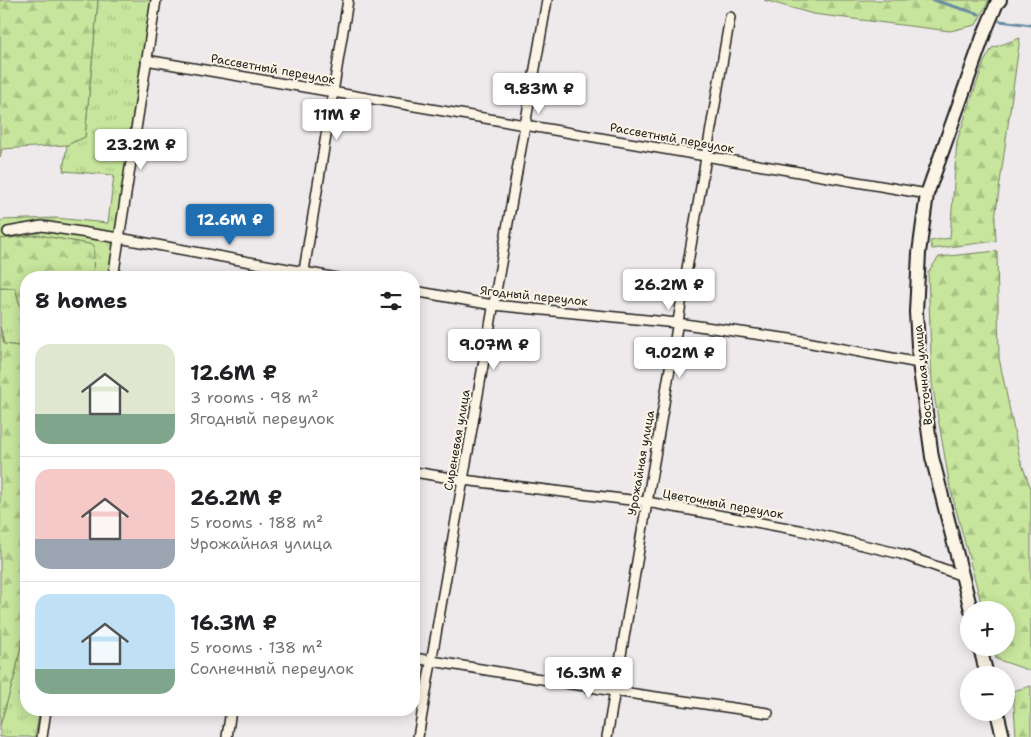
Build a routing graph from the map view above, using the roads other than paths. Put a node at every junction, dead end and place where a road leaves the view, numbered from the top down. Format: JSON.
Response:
{"nodes":[{"id":1,"x":156,"y":0,"type":"edge"},
{"id":2,"x":348,"y":0,"type":"edge"},
{"id":3,"x":547,"y":0,"type":"edge"},
{"id":4,"x":999,"y":1,"type":"edge"},
{"id":5,"x":730,"y":17,"type":"dead end"},
{"id":6,"x":146,"y":60,"type":"junction"},
{"id":7,"x":333,"y":92,"type":"junction"},
{"id":8,"x":525,"y":125,"type":"junction"},
{"id":9,"x":706,"y":156,"type":"junction"},
{"id":10,"x":927,"y":194,"type":"junction"},
{"id":11,"x":8,"y":232,"type":"dead end"},
{"id":12,"x":119,"y":238,"type":"junction"},
{"id":13,"x":114,"y":271,"type":"edge"},
{"id":14,"x":283,"y":271,"type":"edge"},
{"id":15,"x":304,"y":271,"type":"edge"},
{"id":16,"x":420,"y":292,"type":"edge"},
{"id":17,"x":494,"y":305,"type":"junction"},
{"id":18,"x":677,"y":324,"type":"junction"},
{"id":19,"x":919,"y":363,"type":"junction"},
{"id":20,"x":420,"y":473,"type":"edge"},
{"id":21,"x":463,"y":480,"type":"junction"},
{"id":22,"x":647,"y":502,"type":"junction"},
{"id":23,"x":963,"y":576,"type":"junction"},
{"id":24,"x":969,"y":601,"type":"edge"},
{"id":25,"x":420,"y":659,"type":"edge"},
{"id":26,"x":432,"y":661,"type":"junction"},
{"id":27,"x":614,"y":691,"type":"junction"},
{"id":28,"x":768,"y":713,"type":"dead end"},
{"id":29,"x":45,"y":716,"type":"edge"},
{"id":30,"x":230,"y":716,"type":"edge"},
{"id":31,"x":999,"y":721,"type":"edge"},
{"id":32,"x":42,"y":737,"type":"edge"},
{"id":33,"x":227,"y":737,"type":"edge"},
{"id":34,"x":418,"y":737,"type":"edge"},
{"id":35,"x":607,"y":737,"type":"edge"},
{"id":36,"x":1003,"y":737,"type":"edge"}],
"edges":[{"from":1,"to":6,"type":"street"},
{"from":2,"to":7,"type":"street"},
{"from":3,"to":8,"type":"street","name":"Сиреневая улица"},
{"from":4,"to":10,"type":"street","name":"Восточная улица"},
{"from":5,"to":9,"type":"street","name":"Урожайная улица"},
{"from":6,"to":7,"type":"street","name":"Рассветный переулок"},
{"from":6,"to":12,"type":"street"},
{"from":7,"to":8,"type":"street","name":"Рассветный переулок"},
{"from":7,"to":15,"type":"street"},
{"from":8,"to":9,"type":"street","name":"Рассветный переулок"},
{"from":8,"to":17,"type":"street","name":"Сиреневая улица"},
{"from":9,"to":10,"type":"street","name":"Рассветный переулок"},
{"from":9,"to":18,"type":"street","name":"Урожайная улица"},
{"from":10,"to":19,"type":"street","name":"Восточная улица"},
{"from":11,"to":12,"type":"street"},
{"from":12,"to":13,"type":"street"},
{"from":12,"to":14,"type":"street"},
{"from":16,"to":17,"type":"street","name":"Ягодный переулок"},
{"from":17,"to":18,"type":"street","name":"Ягодный переулок"},
{"from":17,"to":21,"type":"street","name":"Сиреневая улица"},
{"from":18,"to":19,"type":"street","name":"Ягодный переулок"},
{"from":18,"to":22,"type":"street","name":"Урожайная улица"},
{"from":19,"to":23,"type":"street","name":"Восточная улица"},
{"from":20,"to":21,"type":"street","name":"Цветочный переулок"},
{"from":21,"to":22,"type":"street","name":"Цветочный переулок"},
{"from":21,"to":26,"type":"street","name":"Сиреневая улица"},
{"from":22,"to":23,"type":"street","name":"Цветочный переулок"},
{"from":22,"to":27,"type":"street","name":"Урожайная улица"},
{"from":23,"to":24,"type":"street","name":"Восточная улица"},
{"from":25,"to":26,"type":"street"},
{"from":26,"to":27,"type":"street"},
{"from":26,"to":34,"type":"street","name":"Сиреневая улица"},
{"from":27,"to":28,"type":"street"},
{"from":27,"to":35,"type":"street","name":"Урожайная улица"},
{"from":29,"to":32,"type":"street"},
{"from":30,"to":33,"type":"street"},
{"from":31,"to":36,"type":"street"}]}
